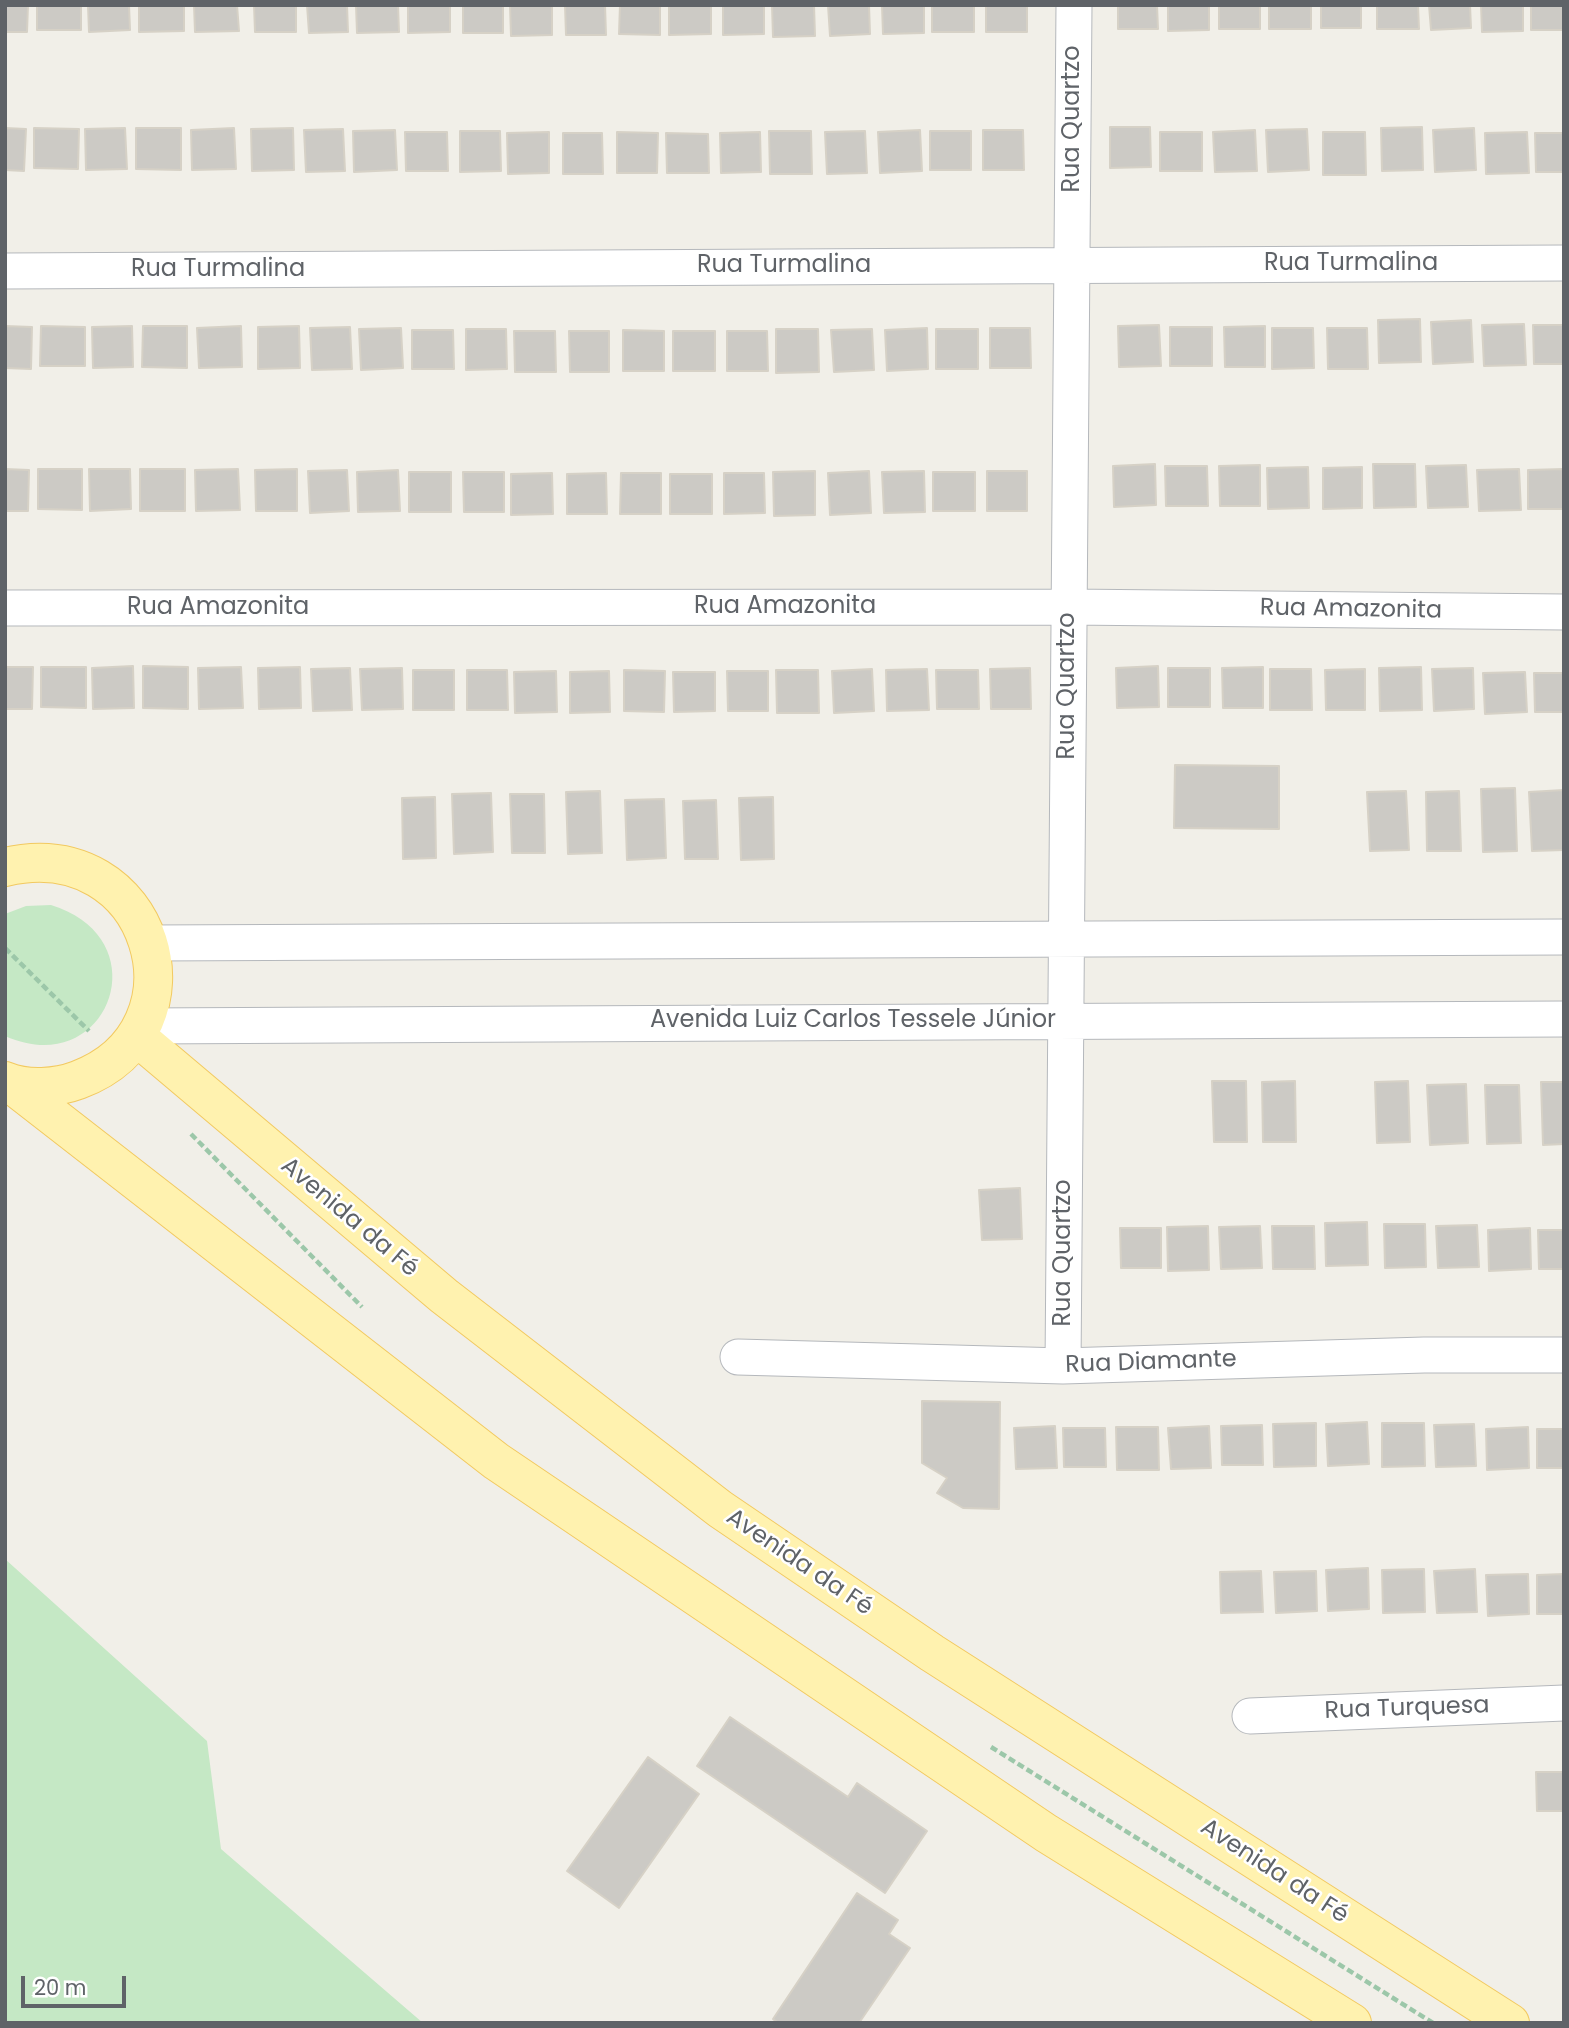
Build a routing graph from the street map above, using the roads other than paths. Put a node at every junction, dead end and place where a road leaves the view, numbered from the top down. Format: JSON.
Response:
{"nodes":[{"id":1,"x":1073,"y":5,"type":"edge"},
{"id":2,"x":1564,"y":263,"type":"edge"},
{"id":3,"x":1071,"y":264,"type":"junction"},
{"id":4,"x":5,"y":271,"type":"edge"},
{"id":5,"x":1069,"y":607,"type":"junction"},
{"id":6,"x":5,"y":608,"type":"edge"},
{"id":7,"x":1564,"y":612,"type":"edge"},
{"id":8,"x":5,"y":867,"type":"edge"},
{"id":9,"x":1066,"y":937,"type":"junction"},
{"id":10,"x":1564,"y":937,"type":"edge"},
{"id":11,"x":150,"y":943,"type":"junction"},
{"id":12,"x":1065,"y":1019,"type":"junction"},
{"id":13,"x":1564,"y":1019,"type":"edge"},
{"id":14,"x":139,"y":1031,"type":"junction"},
{"id":15,"x":8,"y":1082,"type":"edge"},
{"id":16,"x":1564,"y":1354,"type":"edge"},
{"id":17,"x":738,"y":1357,"type":"dead end"},
{"id":18,"x":1063,"y":1366,"type":"junction"},
{"id":19,"x":1564,"y":1703,"type":"edge"},
{"id":20,"x":1250,"y":1716,"type":"dead end"},
{"id":21,"x":1352,"y":2023,"type":"edge"},
{"id":22,"x":1510,"y":2023,"type":"edge"}],
"edges":[{"from":1,"to":3,"type":"street","name":"Rua Quartzo"},
{"from":2,"to":3,"type":"street","name":"Rua Turmalina"},
{"from":3,"to":4,"type":"street","name":"Rua Turmalina"},
{"from":3,"to":5,"type":"street","name":"Rua Quartzo"},
{"from":5,"to":6,"type":"street","name":"Rua Amazonita"},
{"from":5,"to":7,"type":"street","name":"Rua Amazonita"},
{"from":5,"to":9,"type":"street","name":"Rua Quartzo"},
{"from":8,"to":11,"type":"main road"},
{"from":9,"to":10,"type":"street"},
{"from":9,"to":11,"type":"street"},
{"from":9,"to":12,"type":"street","name":"Rua Quartzo"},
{"from":11,"to":14,"type":"main road"},
{"from":12,"to":13,"type":"street","name":"Avenida Luiz Carlos Tessele Júnior"},
{"from":12,"to":14,"type":"street","name":"Avenida Luiz Carlos Tessele Júnior"},
{"from":12,"to":18,"type":"street","name":"Rua Quartzo"},
{"from":14,"to":15,"type":"main road"},
{"from":14,"to":22,"type":"main road","name":"Avenida da Fé"},
{"from":15,"to":21,"type":"main road"},
{"from":16,"to":18,"type":"street","name":"Rua Diamante"},
{"from":17,"to":18,"type":"street","name":"Rua Diamante"},
{"from":19,"to":20,"type":"street","name":"Rua Turquesa"}]}
